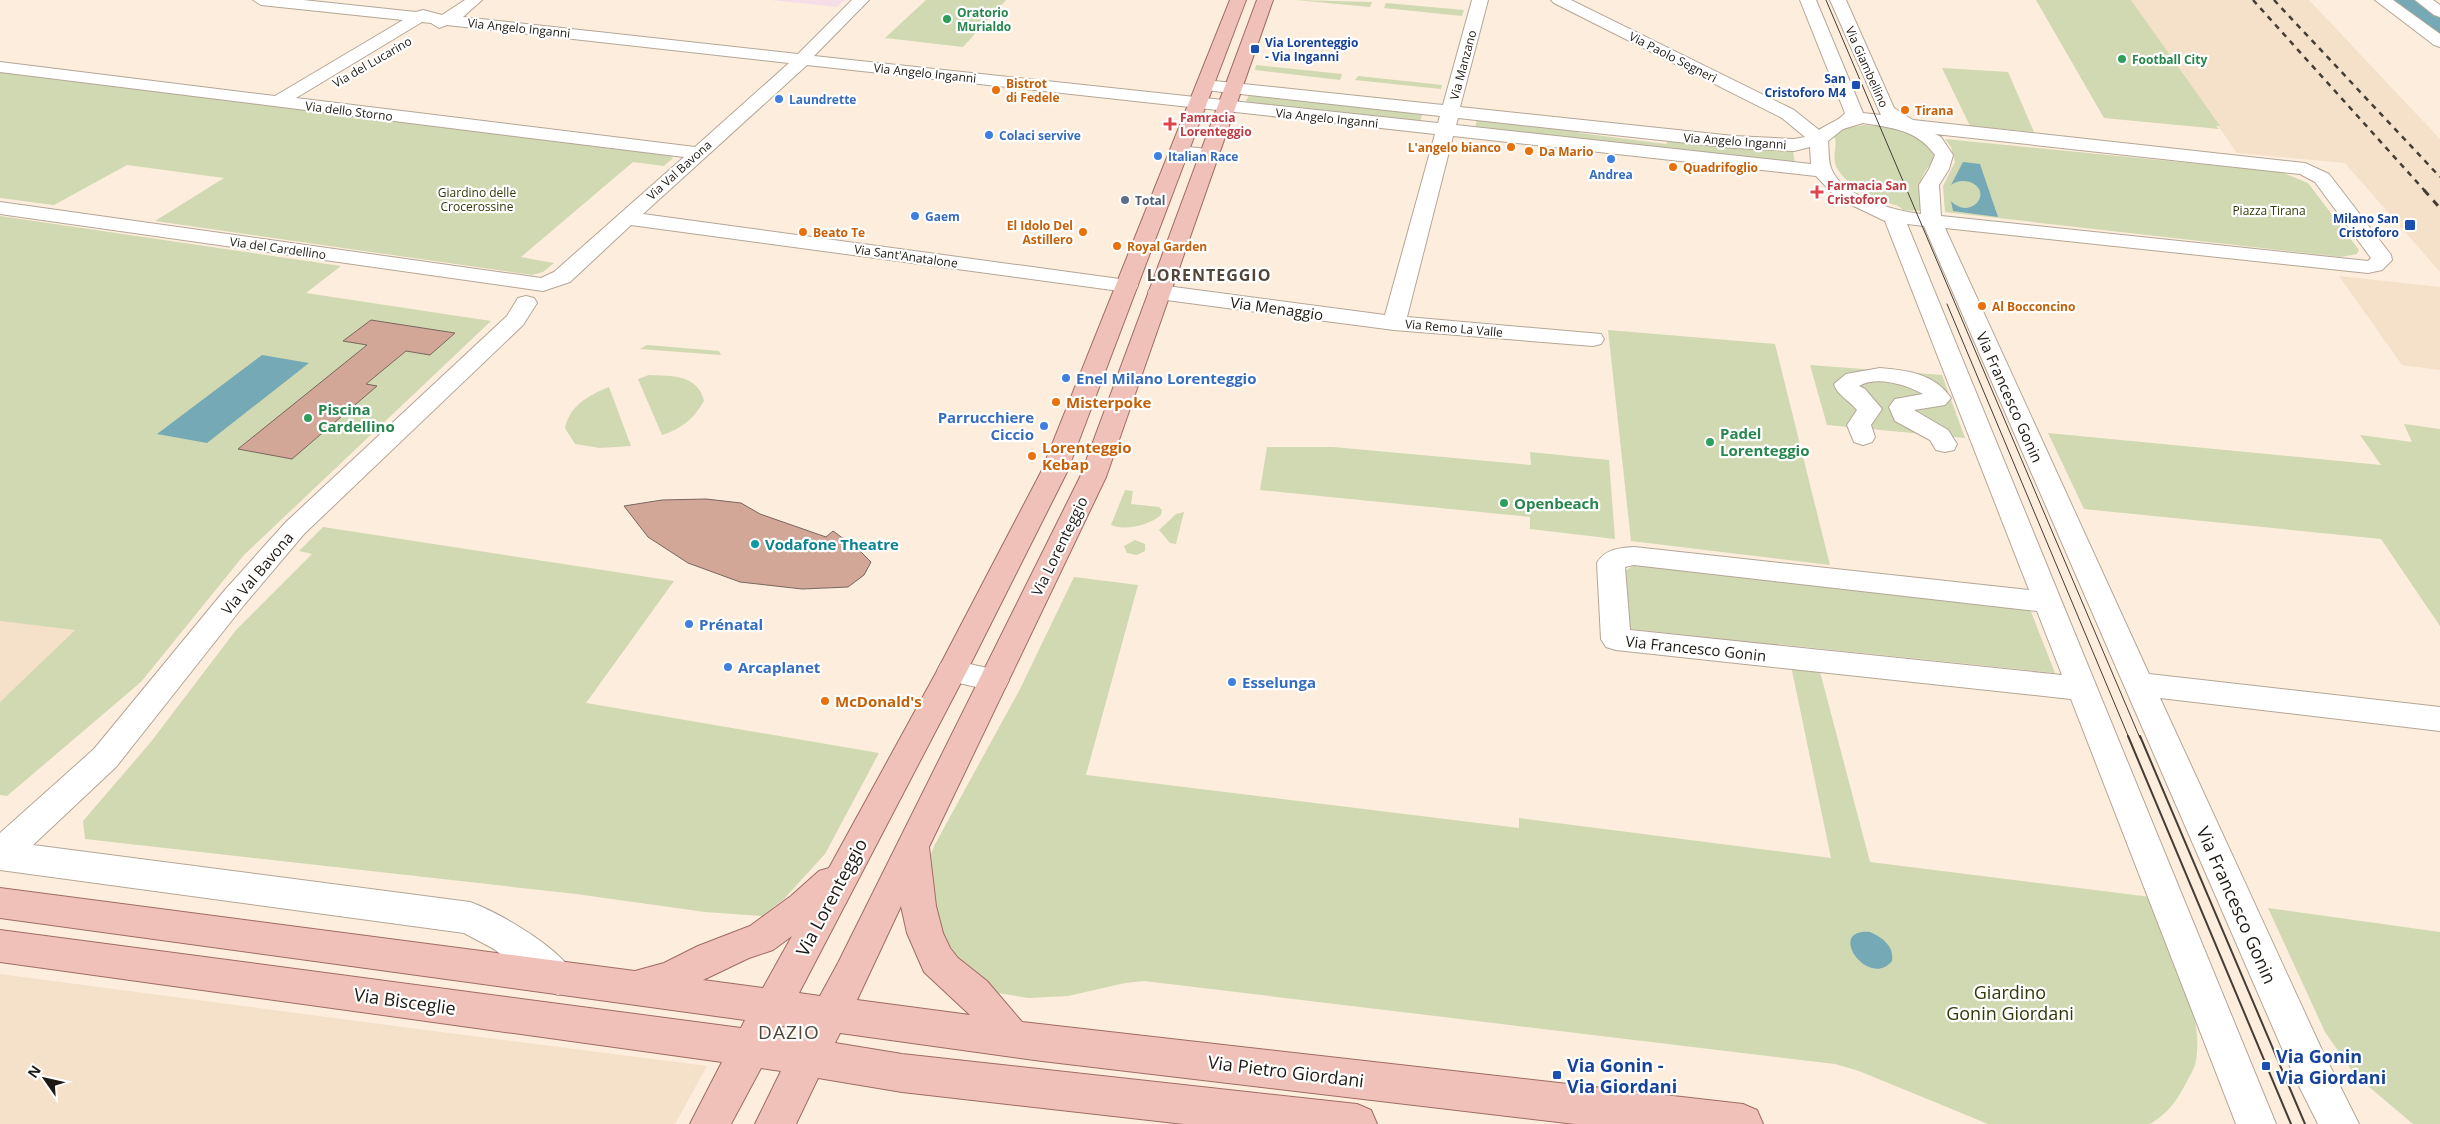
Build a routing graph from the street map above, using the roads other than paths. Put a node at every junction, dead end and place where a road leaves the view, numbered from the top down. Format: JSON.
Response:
{"nodes":[{"id":1,"x":261,"y":0,"type":"edge"},
{"id":2,"x":861,"y":0,"type":"edge"},
{"id":3,"x":1238,"y":0,"type":"edge"},
{"id":4,"x":1265,"y":0,"type":"edge"},
{"id":5,"x":1480,"y":0,"type":"edge"},
{"id":6,"x":1559,"y":0,"type":"edge"},
{"id":7,"x":1808,"y":0,"type":"edge"},
{"id":8,"x":1838,"y":0,"type":"edge"},
{"id":9,"x":2383,"y":0,"type":"edge"},
{"id":10,"x":2423,"y":0,"type":"edge"},
{"id":11,"x":468,"y":3,"type":"edge"},
{"id":12,"x":446,"y":12,"type":"junction"},
{"id":13,"x":2440,"y":12,"type":"edge"},
{"id":14,"x":381,"y":13,"type":"junction"},
{"id":15,"x":419,"y":17,"type":"junction"},
{"id":16,"x":1229,"y":23,"type":"junction"},
{"id":17,"x":635,"y":25,"type":"dead end"},
{"id":18,"x":1256,"y":25,"type":"junction"},
{"id":19,"x":369,"y":33,"type":"junction"},
{"id":20,"x":2440,"y":42,"type":"edge"},
{"id":21,"x":836,"y":46,"type":"dead end"},
{"id":22,"x":806,"y":49,"type":"junction"},
{"id":23,"x":0,"y":68,"type":"edge"},
{"id":24,"x":1198,"y":85,"type":"junction"},
{"id":25,"x":1233,"y":88,"type":"junction"},
{"id":26,"x":277,"y":102,"type":"junction"},
{"id":27,"x":1199,"y":103,"type":"junction"},
{"id":28,"x":299,"y":105,"type":"junction"},
{"id":29,"x":1226,"y":106,"type":"junction"},
{"id":30,"x":1788,"y":114,"type":"junction"},
{"id":31,"x":1849,"y":120,"type":"junction"},
{"id":32,"x":1448,"y":121,"type":"junction"},
{"id":33,"x":1907,"y":126,"type":"junction"},
{"id":34,"x":1819,"y":139,"type":"junction"},
{"id":35,"x":1180,"y":152,"type":"junction"},
{"id":36,"x":698,"y":153,"type":"junction"},
{"id":37,"x":1209,"y":154,"type":"junction"},
{"id":38,"x":1822,"y":170,"type":"junction"},
{"id":39,"x":0,"y":208,"type":"edge"},
{"id":40,"x":1894,"y":217,"type":"junction"},
{"id":41,"x":625,"y":218,"type":"junction"},
{"id":42,"x":1931,"y":220,"type":"junction"},
{"id":43,"x":556,"y":281,"type":"joint"},
{"id":44,"x":1127,"y":286,"type":"junction"},
{"id":45,"x":1159,"y":292,"type":"junction"},
{"id":46,"x":526,"y":303,"type":"dead end"},
{"id":47,"x":1394,"y":323,"type":"junction"},
{"id":48,"x":1593,"y":339,"type":"dead end"},
{"id":49,"x":1886,"y":376,"type":"junction"},
{"id":50,"x":1857,"y":394,"type":"junction"},
{"id":51,"x":1903,"y":406,"type":"junction"},
{"id":52,"x":1864,"y":437,"type":"dead end"},
{"id":53,"x":1945,"y":444,"type":"dead end"},
{"id":54,"x":2048,"y":602,"type":"junction"},
{"id":55,"x":952,"y":672,"type":"junction"},
{"id":56,"x":994,"y":680,"type":"junction"},
{"id":57,"x":2138,"y":684,"type":"junction"},
{"id":58,"x":2083,"y":689,"type":"junction"},
{"id":59,"x":2440,"y":719,"type":"edge"},
{"id":60,"x":913,"y":846,"type":"junction"},
{"id":61,"x":0,"y":855,"type":"edge"},
{"id":62,"x":845,"y":870,"type":"junction"},
{"id":63,"x":0,"y":903,"type":"edge"},
{"id":64,"x":0,"y":946,"type":"edge"},
{"id":65,"x":558,"y":978,"type":"junction"},
{"id":66,"x":632,"y":988,"type":"junction"},
{"id":67,"x":773,"y":1006,"type":"junction"},
{"id":68,"x":830,"y":1014,"type":"junction"},
{"id":69,"x":1011,"y":1038,"type":"junction"},
{"id":70,"x":751,"y":1048,"type":"junction"},
{"id":71,"x":809,"y":1057,"type":"junction"},
{"id":72,"x":710,"y":1124,"type":"edge"},
{"id":73,"x":775,"y":1124,"type":"edge"},
{"id":74,"x":1357,"y":1124,"type":"edge"},
{"id":75,"x":1743,"y":1124,"type":"edge"},
{"id":76,"x":2256,"y":1124,"type":"edge"},
{"id":77,"x":2338,"y":1124,"type":"edge"}],
"edges":[{"from":1,"to":14,"type":"street","name":"Via Angelo Inganni"},
{"from":2,"to":22,"type":"street","name":"Via Val Bavona"},
{"from":3,"to":16,"type":"main road","name":"Via Lorenteggio"},
{"from":4,"to":18,"type":"main road","name":"Via Lorenteggio"},
{"from":5,"to":32,"type":"street","name":"Via Manzano"},
{"from":6,"to":30,"type":"street","name":"Via Paolo Segneri"},
{"from":7,"to":31,"type":"street","name":"Via Giambellino"},
{"from":8,"to":33,"type":"street","name":"Via Giambellino"},
{"from":9,"to":20,"type":"street"},
{"from":10,"to":13,"type":"street"},
{"from":11,"to":12,"type":"street","name":"Via Angelo Inganni"},
{"from":11,"to":15,"type":"street","name":"Via Angelo Inganni"},
{"from":11,"to":17,"type":"street","name":"Via Angelo Inganni"},
{"from":12,"to":15,"type":"street","name":"Via Angelo Inganni"},
{"from":12,"to":22,"type":"street","name":"Via Angelo Inganni"},
{"from":12,"to":28,"type":"street","name":"Via del Lucarino"},
{"from":14,"to":15,"type":"street","name":"Via Angelo Inganni"},
{"from":14,"to":19,"type":"street","name":"Via del Lucarino"},
{"from":15,"to":19,"type":"street","name":"Via del Lucarino"},
{"from":16,"to":18,"type":"main road"},
{"from":16,"to":24,"type":"main road","name":"Via Lorenteggio"},
{"from":18,"to":25,"type":"main road","name":"Via Lorenteggio"},
{"from":19,"to":26,"type":"street","name":"Via del Lucarino"},
{"from":21,"to":22,"type":"street","name":"Via Angelo Inganni"},
{"from":22,"to":27,"type":"street","name":"Via Angelo Inganni"},
{"from":22,"to":36,"type":"street","name":"Via Val Bavona"},
{"from":23,"to":26,"type":"street","name":"Via dello Storno"},
{"from":24,"to":25,"type":"street","name":"Via Angelo Inganni"},
{"from":24,"to":27,"type":"main road","name":"Via Lorenteggio"},
{"from":25,"to":29,"type":"main road","name":"Via Lorenteggio"},
{"from":25,"to":32,"type":"street","name":"Via Angelo Inganni"},
{"from":26,"to":28,"type":"street","name":"Via dello Storno"},
{"from":27,"to":29,"type":"street","name":"Via Angelo Inganni"},
{"from":27,"to":35,"type":"main road","name":"Via Lorenteggio"},
{"from":28,"to":36,"type":"street","name":"Via dello Storno"},
{"from":29,"to":32,"type":"street","name":"Via Angelo Inganni"},
{"from":29,"to":37,"type":"main road","name":"Via Lorenteggio"},
{"from":30,"to":31,"type":"street","name":"Via Paolo Segneri"},
{"from":30,"to":34,"type":"street","name":"Via Paolo Segneri"},
{"from":31,"to":33,"type":"street"},
{"from":31,"to":34,"type":"street"},
{"from":32,"to":34,"type":"street","name":"Via Angelo Inganni"},
{"from":32,"to":38,"type":"street","name":"Via Angelo Inganni"},
{"from":32,"to":47,"type":"street","name":"Via Remo La Valle"},
{"from":33,"to":42,"type":"street"},
{"from":33,"to":42,"type":"street"},
{"from":34,"to":38,"type":"street"},
{"from":35,"to":37,"type":"street"},
{"from":35,"to":44,"type":"main road","name":"Via Lorenteggio"},
{"from":36,"to":41,"type":"street","name":"Via Val Bavona"},
{"from":37,"to":45,"type":"main road","name":"Via Lorenteggio"},
{"from":38,"to":40,"type":"street"},
{"from":39,"to":43,"type":"street","name":"Via del Cardellino"},
{"from":40,"to":42,"type":"street"},
{"from":40,"to":54,"type":"street"},
{"from":41,"to":43,"type":"street","name":"Via Val Bavona"},
{"from":41,"to":44,"type":"street","name":"Via Sant'Anatalone"},
{"from":42,"to":57,"type":"street","name":"Via Francesco Gonin"},
{"from":44,"to":55,"type":"main road","name":"Via Lorenteggio"},
{"from":45,"to":47,"type":"street","name":"Via Menaggio"},
{"from":45,"to":56,"type":"main road","name":"Via Lorenteggio"},
{"from":46,"to":61,"type":"street","name":"Via Val Bavona"},
{"from":47,"to":48,"type":"street","name":"Via Remo La Valle"},
{"from":49,"to":50,"type":"street"},
{"from":49,"to":51,"type":"street"},
{"from":49,"to":51,"type":"street"},
{"from":50,"to":51,"type":"street"},
{"from":50,"to":52,"type":"street"},
{"from":51,"to":53,"type":"street"},
{"from":54,"to":58,"type":"street"},
{"from":54,"to":58,"type":"street","name":"Via Francesco Gonin"},
{"from":55,"to":56,"type":"street"},
{"from":55,"to":62,"type":"main road","name":"Via Lorenteggio"},
{"from":56,"to":60,"type":"main road","name":"Via Lorenteggio"},
{"from":57,"to":59,"type":"street"},
{"from":57,"to":77,"type":"street","name":"Via Francesco Gonin"},
{"from":58,"to":76,"type":"street"},
{"from":60,"to":68,"type":"main road","name":"Via Lorenteggio"},
{"from":60,"to":69,"type":"main road"},
{"from":61,"to":65,"type":"street"},
{"from":62,"to":66,"type":"main road"},
{"from":62,"to":67,"type":"main road","name":"Via Lorenteggio"},
{"from":63,"to":65,"type":"main road"},
{"from":64,"to":70,"type":"main road","name":"Via Bisceglie"},
{"from":65,"to":66,"type":"main road"},
{"from":66,"to":67,"type":"main road"},
{"from":67,"to":68,"type":"main road"},
{"from":67,"to":70,"type":"main road","name":"Via Lorenteggio"},
{"from":68,"to":69,"type":"main road","name":"Via Pietro Giordani"},
{"from":68,"to":71,"type":"main road","name":"Via Lorenteggio"},
{"from":69,"to":75,"type":"main road","name":"Via Pietro Giordani"},
{"from":70,"to":71,"type":"main road","name":"Via Bisceglie"},
{"from":70,"to":72,"type":"main road","name":"Via Lorenteggio"},
{"from":71,"to":73,"type":"main road","name":"Via Lorenteggio"},
{"from":71,"to":74,"type":"main road"}]}
